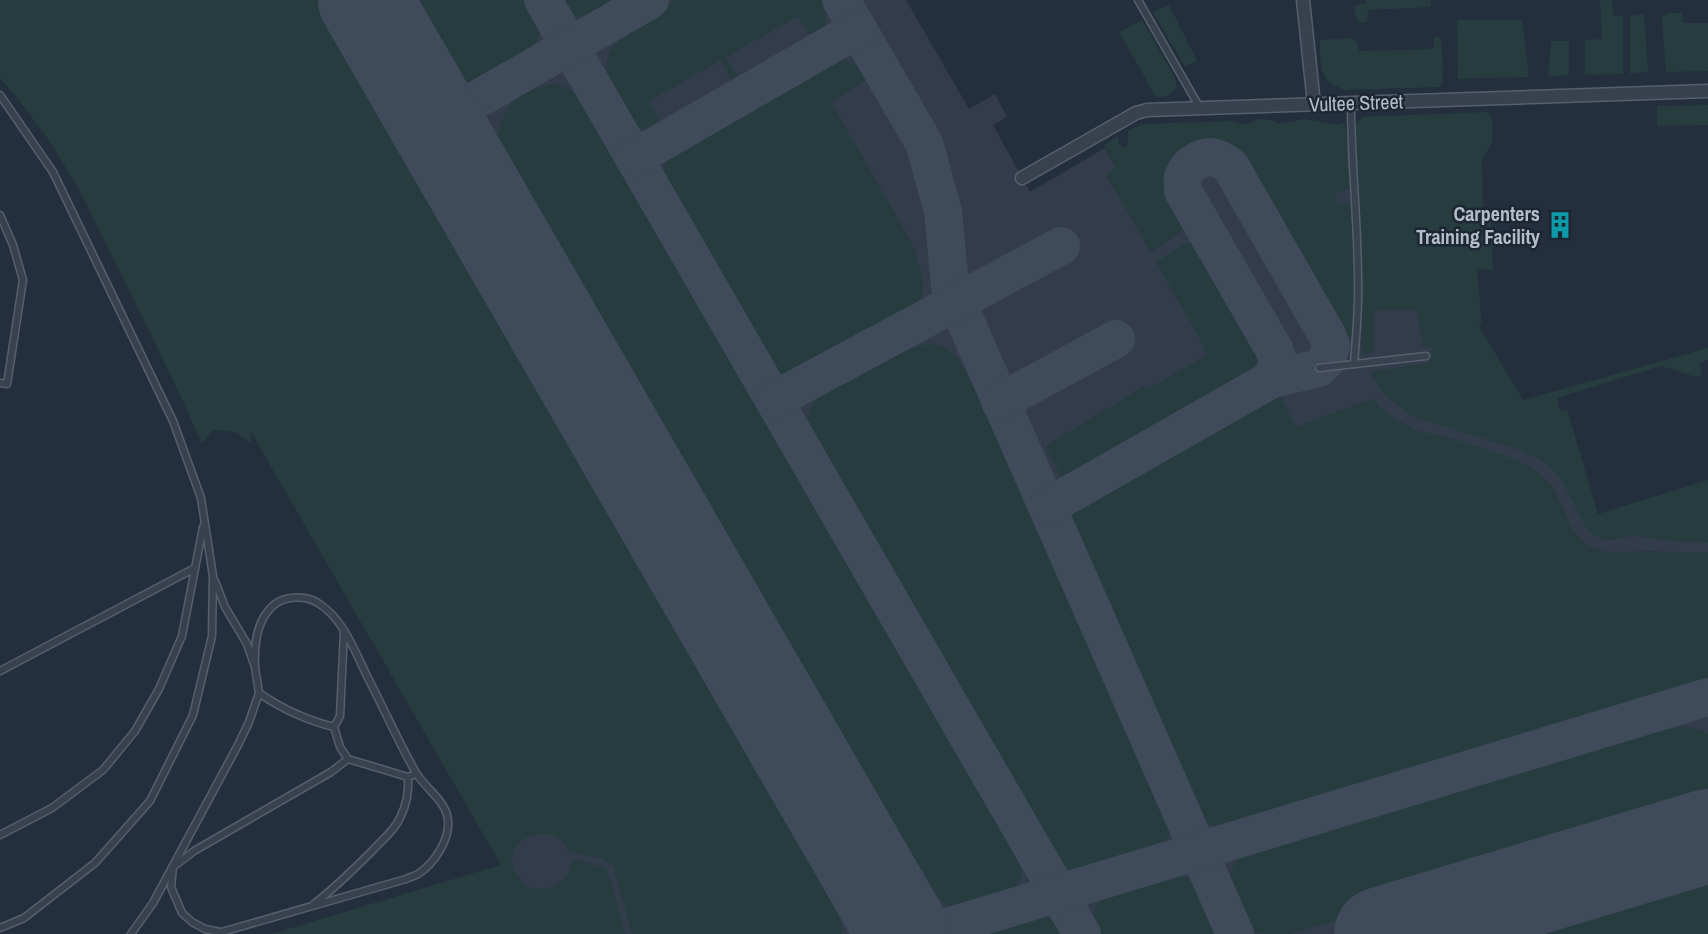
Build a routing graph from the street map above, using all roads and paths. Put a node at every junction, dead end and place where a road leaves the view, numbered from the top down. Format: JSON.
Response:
{"nodes":[{"id":1,"x":1138,"y":0,"type":"edge"},
{"id":2,"x":1303,"y":0,"type":"edge"},
{"id":3,"x":1708,"y":91,"type":"edge"},
{"id":4,"x":0,"y":95,"type":"edge"},
{"id":5,"x":1352,"y":103,"type":"junction"},
{"id":6,"x":1314,"y":104,"type":"junction"},
{"id":7,"x":1200,"y":108,"type":"junction"},
{"id":8,"x":1022,"y":178,"type":"dead end"},
{"id":9,"x":0,"y":215,"type":"edge"},
{"id":10,"x":1426,"y":356,"type":"dead end"},
{"id":11,"x":1354,"y":364,"type":"junction"},
{"id":12,"x":1319,"y":368,"type":"dead end"},
{"id":13,"x":0,"y":383,"type":"edge"},
{"id":14,"x":204,"y":520,"type":"junction"},
{"id":15,"x":195,"y":568,"type":"junction"},
{"id":16,"x":213,"y":576,"type":"junction"},
{"id":17,"x":344,"y":630,"type":"junction"},
{"id":18,"x":255,"y":667,"type":"junction"},
{"id":19,"x":0,"y":671,"type":"edge"},
{"id":20,"x":259,"y":693,"type":"junction"},
{"id":21,"x":334,"y":727,"type":"junction"},
{"id":22,"x":348,"y":759,"type":"junction"},
{"id":23,"x":416,"y":774,"type":"junction"},
{"id":24,"x":408,"y":777,"type":"junction"},
{"id":25,"x":0,"y":835,"type":"edge"},
{"id":26,"x":173,"y":867,"type":"junction"},
{"id":27,"x":310,"y":907,"type":"junction"},
{"id":28,"x":0,"y":928,"type":"edge"},
{"id":29,"x":218,"y":933,"type":"edge"},
{"id":30,"x":131,"y":934,"type":"edge"}],
"edges":[{"from":1,"to":7,"type":"lane"},
{"from":2,"to":6,"type":"street"},
{"from":3,"to":5,"type":"street","name":"Vultee Street"},
{"from":4,"to":14,"type":"lane"},
{"from":5,"to":6,"type":"street","name":"Vultee Street"},
{"from":5,"to":11,"type":"lane"},
{"from":6,"to":7,"type":"street","name":"Vultee Street"},
{"from":7,"to":8,"type":"street","name":"Vultee Street"},
{"from":9,"to":13,"type":"lane"},
{"from":10,"to":11,"type":"lane"},
{"from":11,"to":12,"type":"lane"},
{"from":14,"to":15,"type":"lane"},
{"from":14,"to":16,"type":"lane"},
{"from":15,"to":19,"type":"lane"},
{"from":15,"to":25,"type":"lane"},
{"from":16,"to":18,"type":"lane"},
{"from":16,"to":28,"type":"lane"},
{"from":17,"to":18,"type":"lane"},
{"from":17,"to":21,"type":"lane"},
{"from":17,"to":23,"type":"lane"},
{"from":18,"to":20,"type":"lane"},
{"from":20,"to":21,"type":"lane"},
{"from":20,"to":26,"type":"lane"},
{"from":21,"to":22,"type":"lane"},
{"from":22,"to":24,"type":"lane"},
{"from":22,"to":26,"type":"lane"},
{"from":23,"to":24,"type":"lane"},
{"from":23,"to":27,"type":"lane"},
{"from":24,"to":27,"type":"lane"},
{"from":26,"to":29,"type":"lane"},
{"from":26,"to":30,"type":"lane"},
{"from":27,"to":29,"type":"lane"}]}
